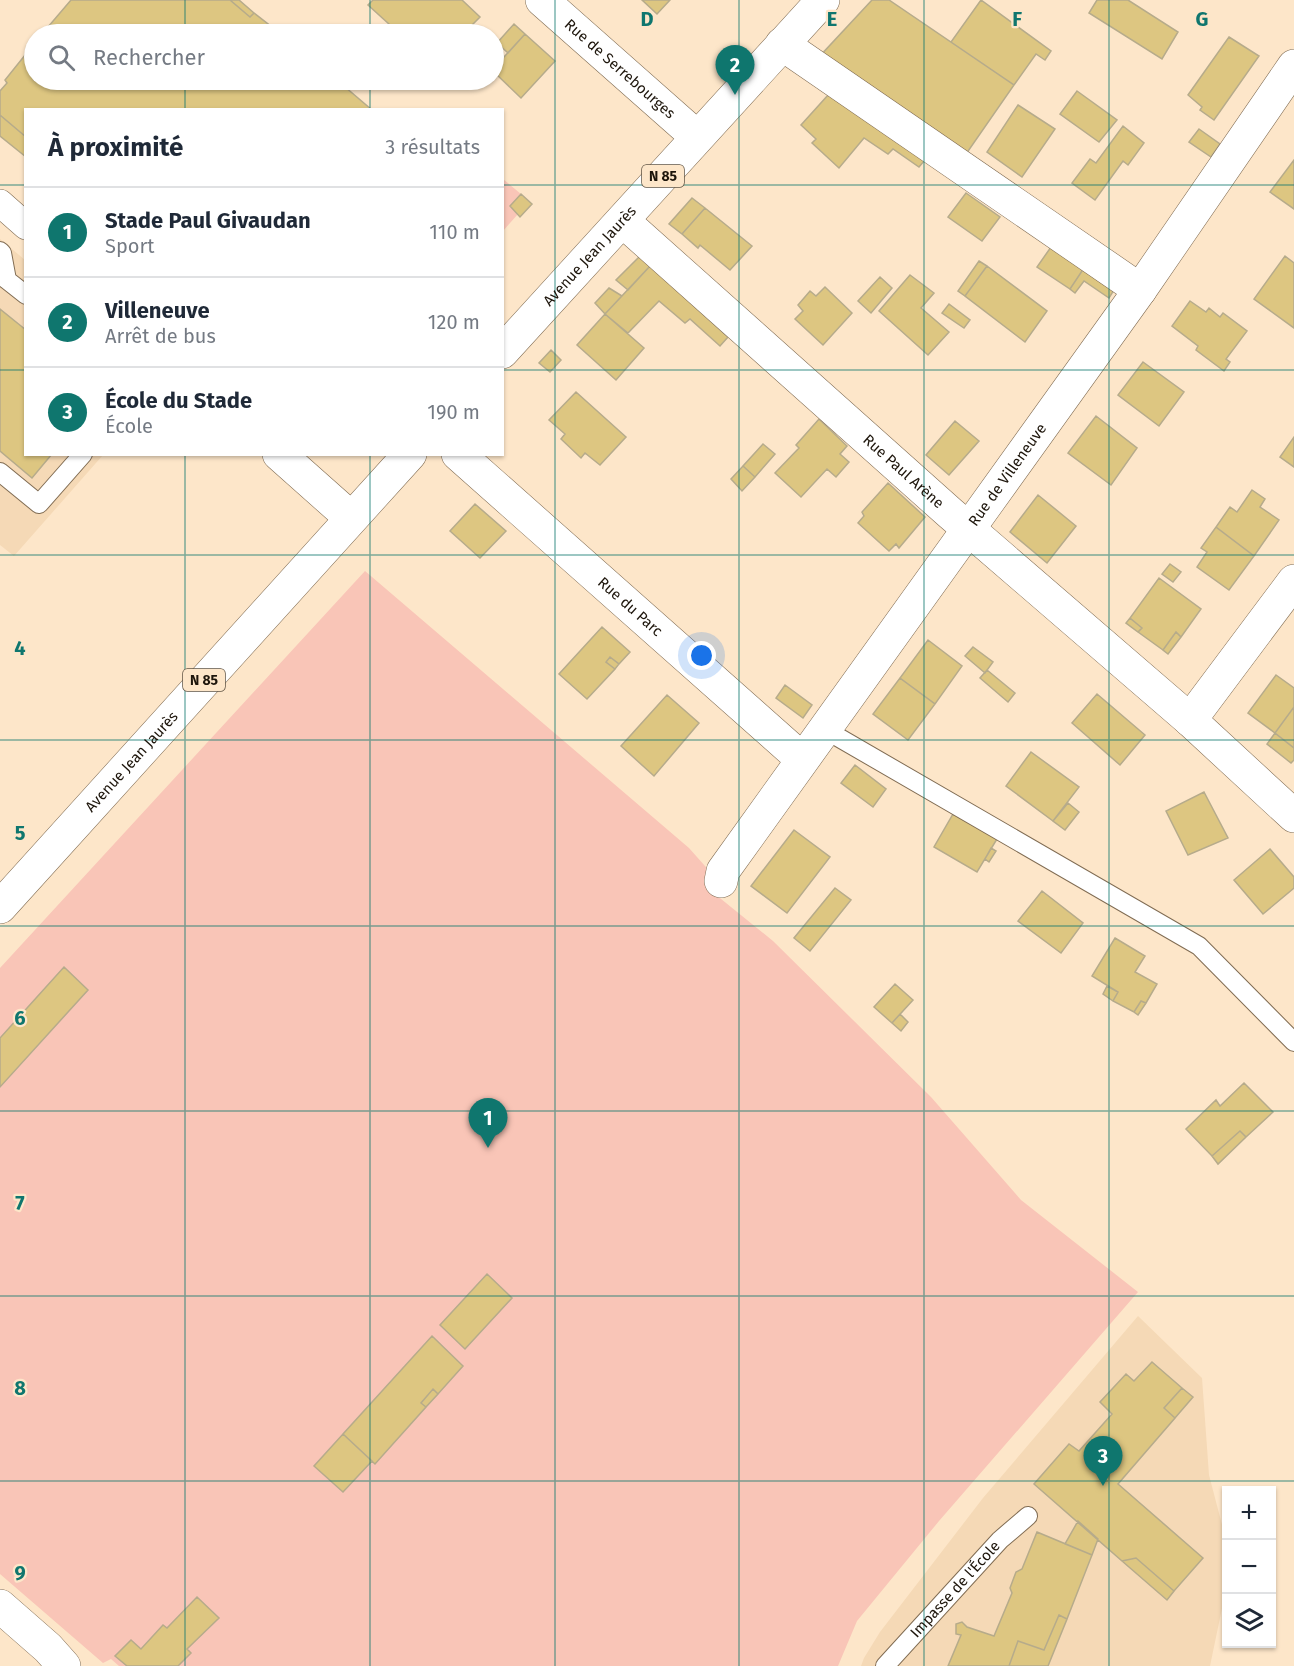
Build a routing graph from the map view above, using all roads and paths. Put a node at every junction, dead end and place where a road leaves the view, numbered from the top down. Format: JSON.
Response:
{"nodes":[{"id":1,"x":542,"y":0,"type":"edge"},
{"id":2,"x":823,"y":0,"type":"edge"},
{"id":3,"x":782,"y":44,"type":"junction"},
{"id":4,"x":1294,"y":66,"type":"edge"},
{"id":5,"x":697,"y":137,"type":"junction"},
{"id":6,"x":0,"y":203,"type":"edge"},
{"id":7,"x":623,"y":221,"type":"junction"},
{"id":8,"x":24,"y":224,"type":"edge"},
{"id":9,"x":0,"y":251,"type":"edge"},
{"id":10,"x":1140,"y":290,"type":"junction"},
{"id":11,"x":24,"y":293,"type":"edge"},
{"id":12,"x":504,"y":350,"type":"edge"},
{"id":13,"x":81,"y":456,"type":"edge"},
{"id":14,"x":281,"y":456,"type":"edge"},
{"id":15,"x":408,"y":456,"type":"edge"},
{"id":16,"x":460,"y":456,"type":"edge"},
{"id":17,"x":0,"y":472,"type":"edge"},
{"id":18,"x":351,"y":518,"type":"junction"},
{"id":19,"x":968,"y":529,"type":"junction"},
{"id":20,"x":1294,"y":580,"type":"edge"},
{"id":21,"x":1190,"y":720,"type":"junction"},
{"id":22,"x":824,"y":729,"type":"junction"},
{"id":23,"x":802,"y":759,"type":"junction"},
{"id":24,"x":1294,"y":816,"type":"edge"},
{"id":25,"x":721,"y":881,"type":"dead end"},
{"id":26,"x":0,"y":907,"type":"edge"},
{"id":27,"x":1294,"y":1042,"type":"edge"},
{"id":28,"x":1028,"y":1515,"type":"dead end"},
{"id":29,"x":0,"y":1606,"type":"edge"},
{"id":30,"x":64,"y":1666,"type":"edge"},
{"id":31,"x":885,"y":1666,"type":"edge"}],
"edges":[{"from":1,"to":5,"type":"street","name":"Rue de Serrebourges"},
{"from":2,"to":3,"type":"street","name":"Avenue Jean Jaurès","number":"N 85"},
{"from":3,"to":5,"type":"street","name":"Avenue Jean Jaurès","number":"N 85"},
{"from":3,"to":10,"type":"street"},
{"from":4,"to":10,"type":"street","name":"Rue de Villeneuve"},
{"from":5,"to":7,"type":"street","name":"Avenue Jean Jaurès","number":"N 85"},
{"from":6,"to":8,"type":"street"},
{"from":7,"to":12,"type":"street","name":"Avenue Jean Jaurès","number":"N 85"},
{"from":7,"to":19,"type":"street","name":"Rue Paul Arène"},
{"from":9,"to":11,"type":"lane"},
{"from":10,"to":19,"type":"street","name":"Rue de Villeneuve"},
{"from":13,"to":17,"type":"lane"},
{"from":14,"to":18,"type":"street"},
{"from":15,"to":18,"type":"street","name":"Avenue Jean Jaurès","number":"N 85"},
{"from":16,"to":23,"type":"street","name":"Rue du Parc"},
{"from":18,"to":26,"type":"street","name":"Avenue Jean Jaurès","number":"N 85"},
{"from":19,"to":21,"type":"street","name":"Rue Paul Arène"},
{"from":19,"to":22,"type":"street","name":"Rue de Villeneuve"},
{"from":20,"to":21,"type":"street"},
{"from":21,"to":24,"type":"street","name":"Rue Paul Arène"},
{"from":22,"to":23,"type":"street","name":"Rue de Villeneuve"},
{"from":22,"to":27,"type":"lane"},
{"from":23,"to":25,"type":"street","name":"Rue de Villeneuve"},
{"from":28,"to":31,"type":"lane","name":"Impasse de l'École"},
{"from":29,"to":30,"type":"street"}]}
